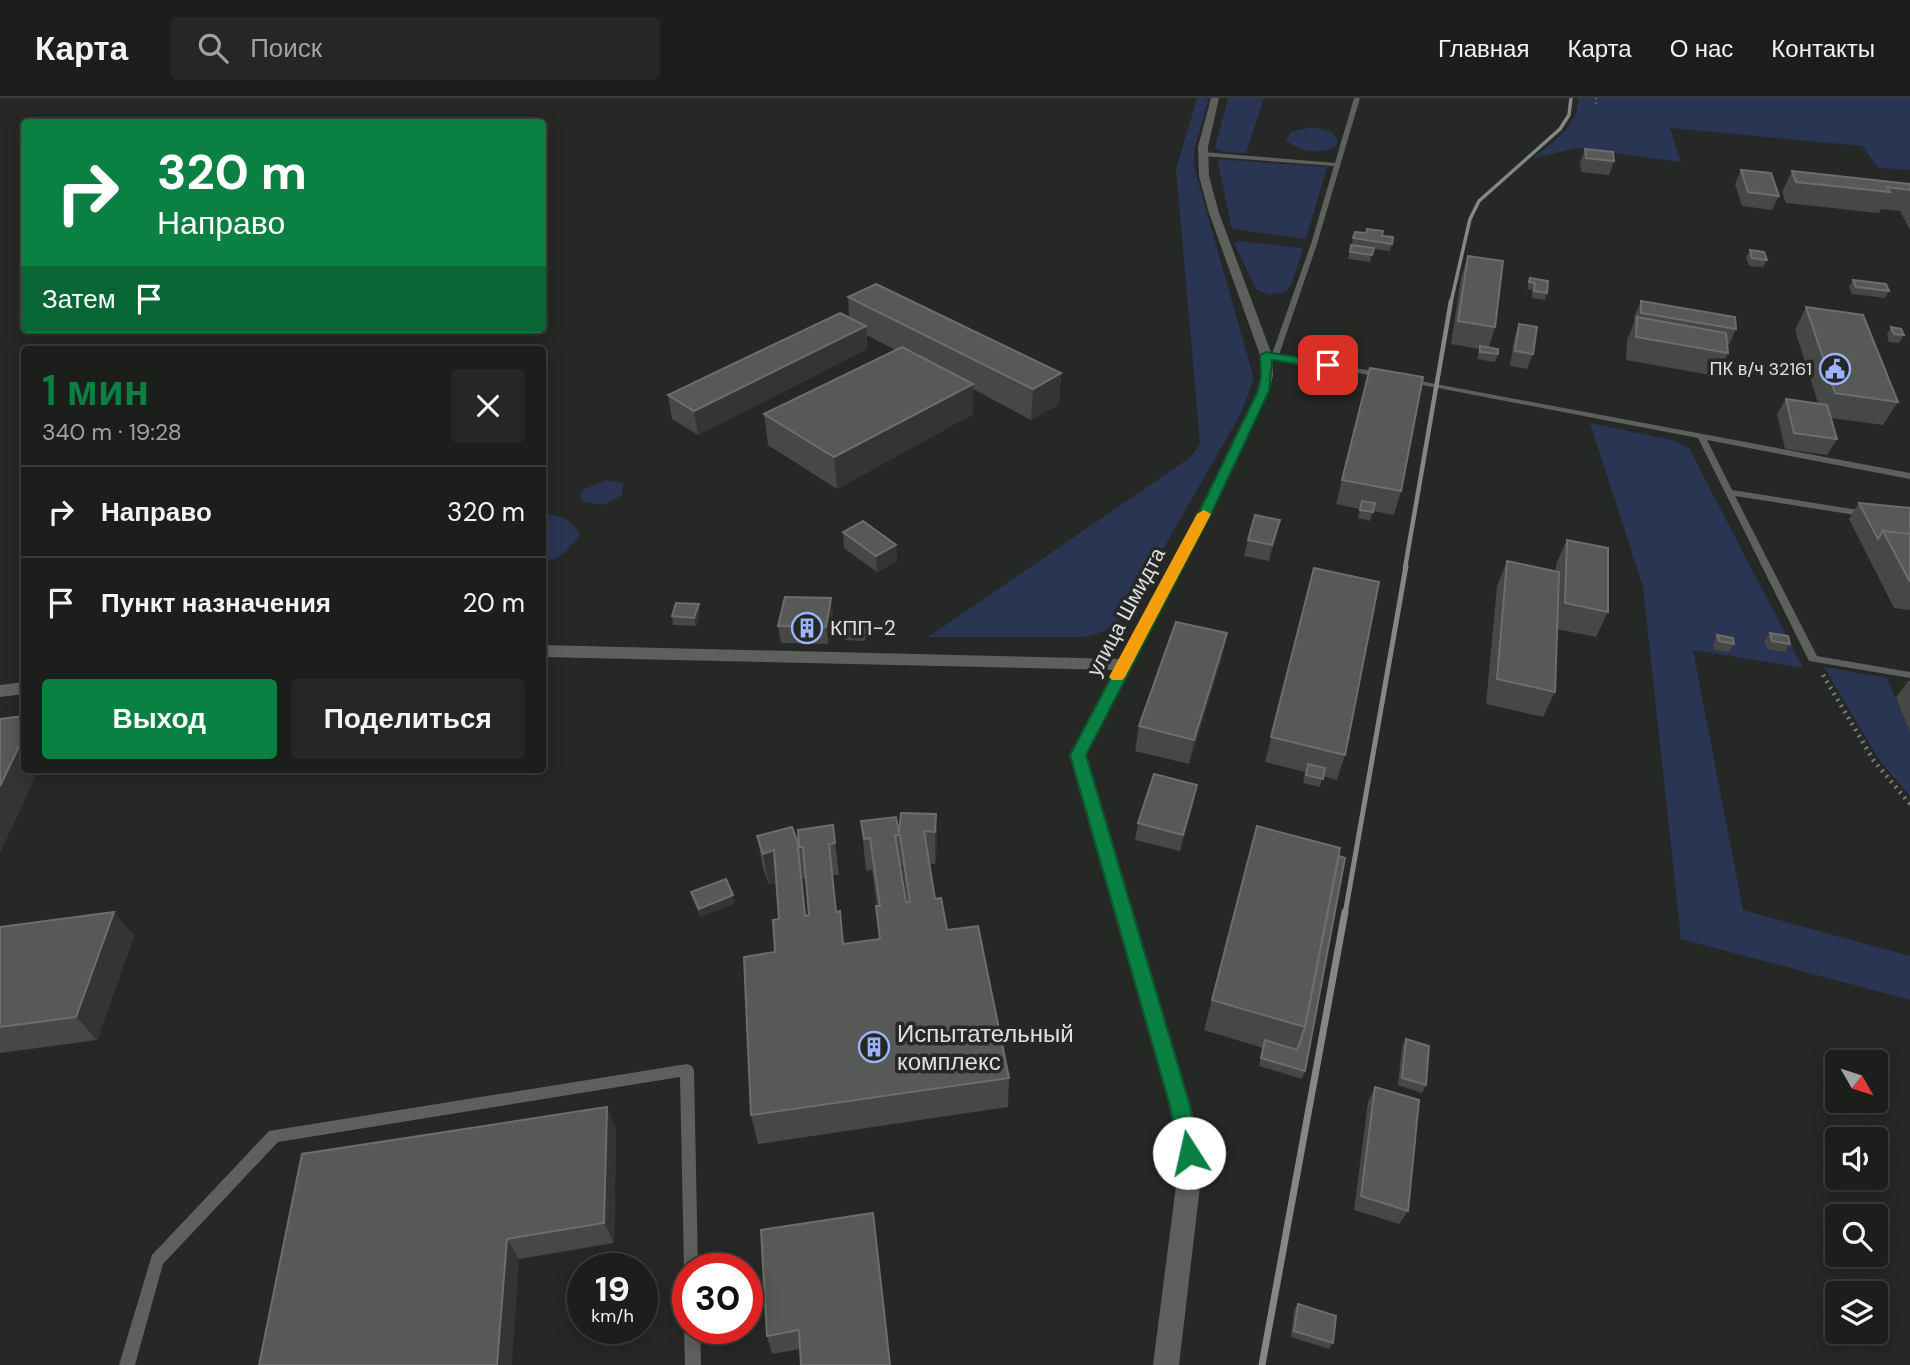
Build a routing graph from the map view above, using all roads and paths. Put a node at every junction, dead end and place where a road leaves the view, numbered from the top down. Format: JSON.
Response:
{"nodes":[{"id":1,"x":1215,"y":98,"type":"edge"},
{"id":2,"x":1357,"y":98,"type":"edge"},
{"id":3,"x":1595,"y":98,"type":"edge"},
{"id":4,"x":1596,"y":106,"type":"dead end"},
{"id":5,"x":1202,"y":154,"type":"junction"},
{"id":6,"x":1338,"y":165,"type":"junction"},
{"id":7,"x":1271,"y":355,"type":"junction"},
{"id":8,"x":1702,"y":438,"type":"junction"},
{"id":9,"x":1910,"y":476,"type":"edge"},
{"id":10,"x":1729,"y":492,"type":"junction"},
{"id":11,"x":1872,"y":515,"type":"edge"},
{"id":12,"x":546,"y":651,"type":"edge"},
{"id":13,"x":1813,"y":659,"type":"junction"},
{"id":14,"x":1123,"y":666,"type":"junction"},
{"id":15,"x":1910,"y":676,"type":"edge"},
{"id":16,"x":21,"y":688,"type":"edge"},
{"id":17,"x":0,"y":691,"type":"edge"},
{"id":18,"x":1910,"y":804,"type":"edge"},
{"id":19,"x":691,"y":1253,"type":"edge"},
{"id":20,"x":692,"y":1344,"type":"edge"},
{"id":21,"x":127,"y":1365,"type":"edge"},
{"id":22,"x":693,"y":1365,"type":"edge"},
{"id":23,"x":1166,"y":1365,"type":"edge"}],
"edges":[{"from":1,"to":5,"type":"street","name":"улица Шмидта"},
{"from":2,"to":6,"type":"lane"},
{"from":3,"to":4,"type":"path"},
{"from":5,"to":6,"type":"lane"},
{"from":5,"to":7,"type":"street","name":"улица Шмидта"},
{"from":6,"to":7,"type":"lane"},
{"from":7,"to":8,"type":"lane"},
{"from":7,"to":14,"type":"street","name":"улица Шмидта"},
{"from":8,"to":9,"type":"lane"},
{"from":8,"to":10,"type":"lane"},
{"from":10,"to":11,"type":"lane"},
{"from":10,"to":13,"type":"lane"},
{"from":12,"to":14,"type":"street"},
{"from":13,"to":15,"type":"lane"},
{"from":13,"to":18,"type":"path"},
{"from":14,"to":23,"type":"street","name":"улица Шмидта"},
{"from":16,"to":17,"type":"street"},
{"from":19,"to":21,"type":"lane"},
{"from":20,"to":22,"type":"lane"}]}
